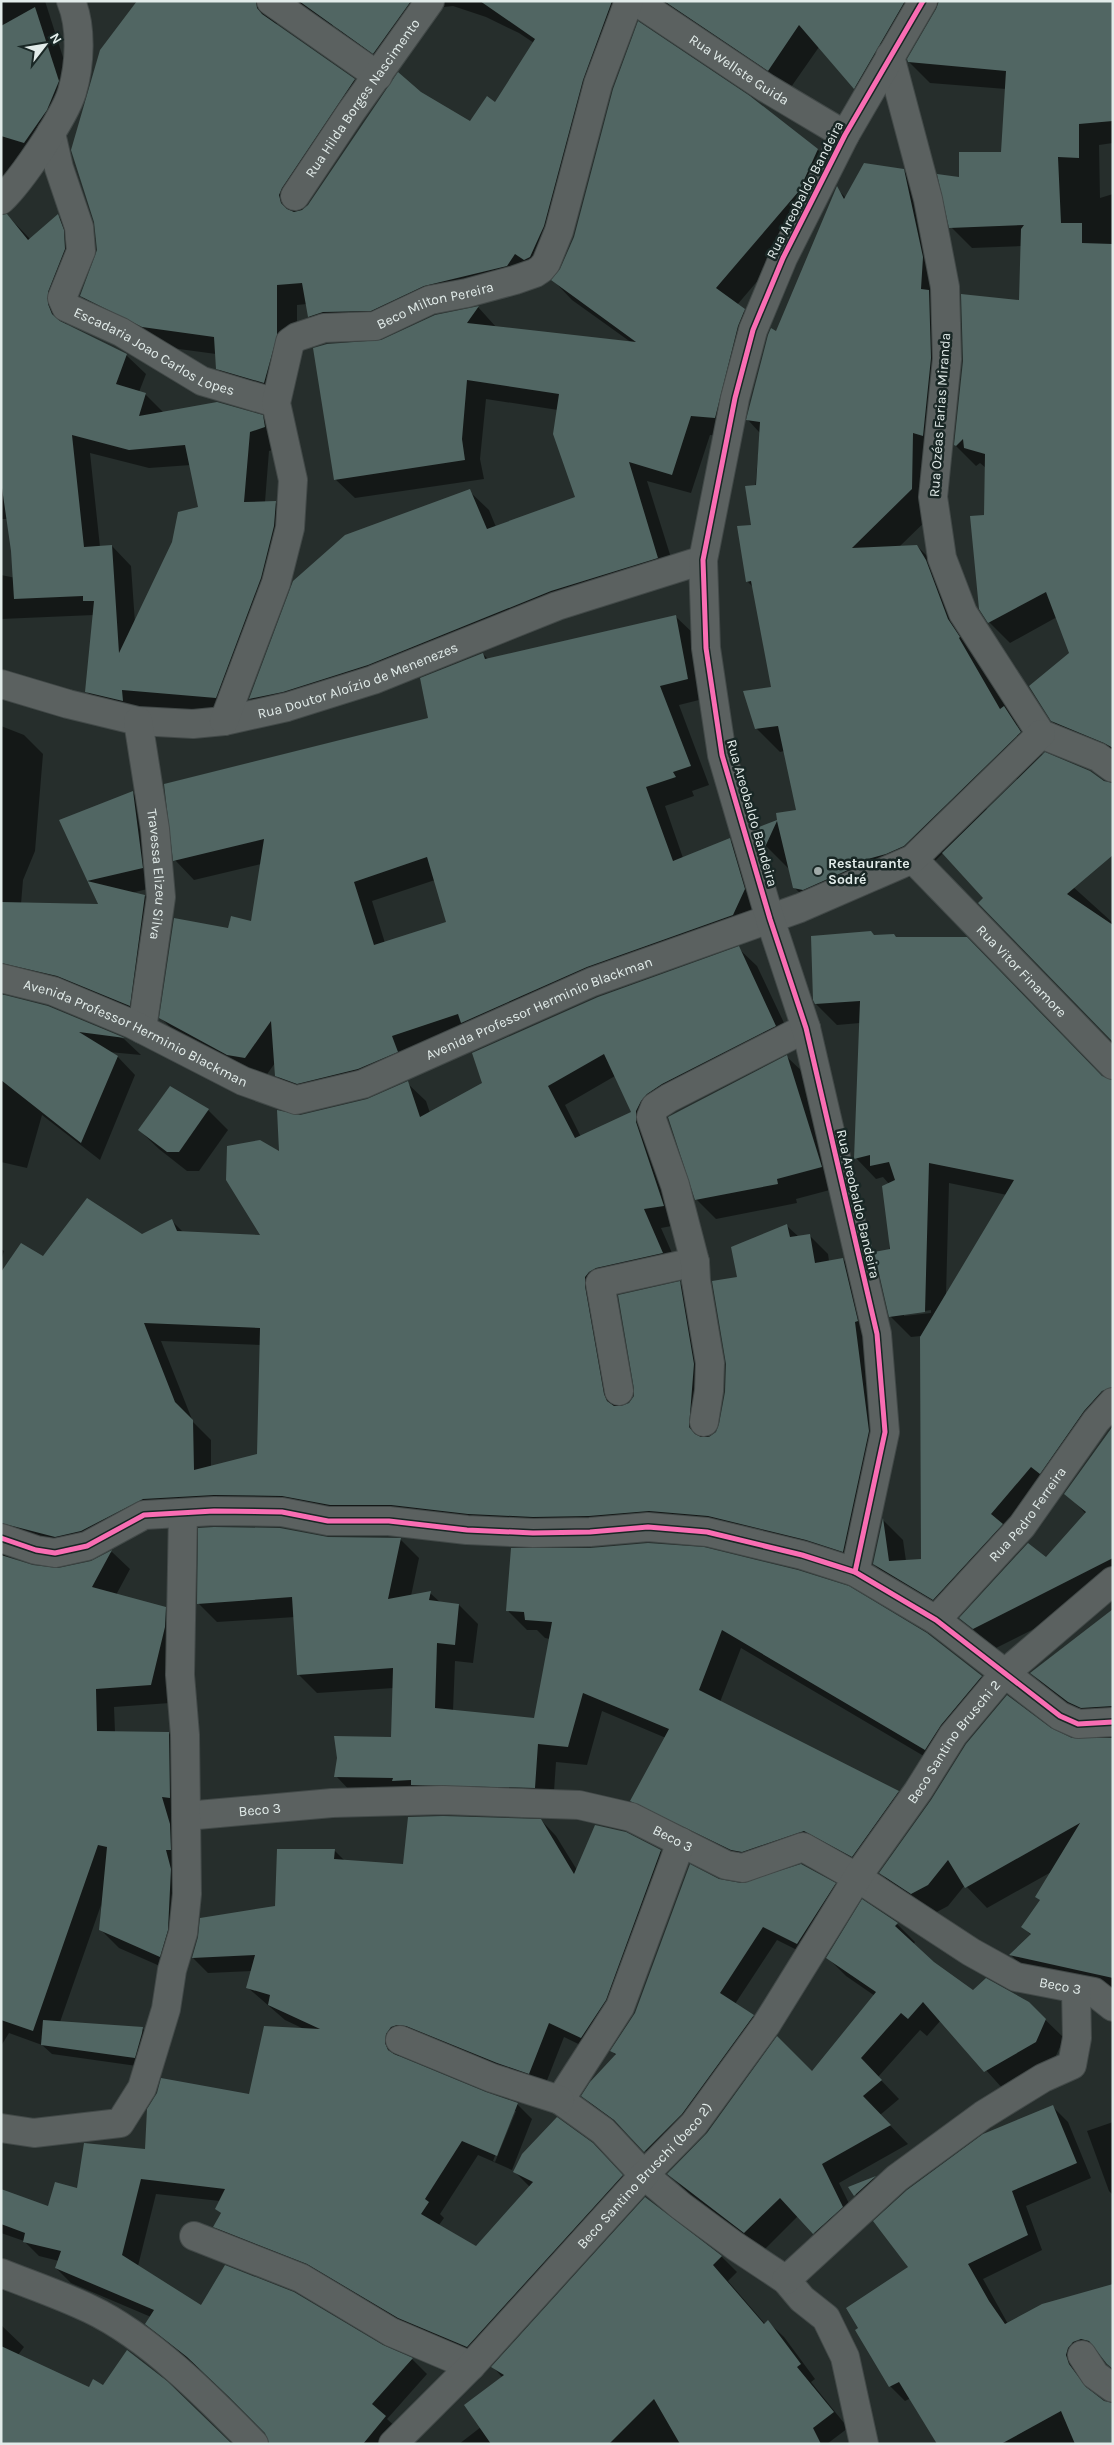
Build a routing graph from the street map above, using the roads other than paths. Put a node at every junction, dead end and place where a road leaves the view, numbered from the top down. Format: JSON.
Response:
{"nodes":[{"id":1,"x":271,"y":1,"type":"edge"},
{"id":2,"x":430,"y":1,"type":"edge"},
{"id":3,"x":629,"y":1,"type":"edge"},
{"id":4,"x":636,"y":1,"type":"edge"},
{"id":5,"x":923,"y":1,"type":"edge"},
{"id":6,"x":80,"y":4,"type":"edge"},
{"id":7,"x":890,"y":56,"type":"junction"},
{"id":8,"x":378,"y":76,"type":"junction"},
{"id":9,"x":51,"y":133,"type":"junction"},
{"id":10,"x":845,"y":135,"type":"junction"},
{"id":11,"x":295,"y":196,"type":"dead end"},
{"id":12,"x":1,"y":200,"type":"edge"},
{"id":13,"x":276,"y":403,"type":"junction"},
{"id":14,"x":703,"y":560,"type":"junction"},
{"id":15,"x":1,"y":684,"type":"edge"},
{"id":16,"x":138,"y":721,"type":"junction"},
{"id":17,"x":224,"y":721,"type":"junction"},
{"id":18,"x":1041,"y":734,"type":"junction"},
{"id":19,"x":1113,"y":768,"type":"edge"},
{"id":20,"x":922,"y":868,"type":"junction"},
{"id":21,"x":770,"y":919,"type":"junction"},
{"id":22,"x":1,"y":978,"type":"edge"},
{"id":23,"x":806,"y":1028,"type":"junction"},
{"id":24,"x":142,"y":1029,"type":"junction"},
{"id":25,"x":1113,"y":1065,"type":"edge"},
{"id":26,"x":695,"y":1262,"type":"junction"},
{"id":27,"x":619,"y":1392,"type":"dead end"},
{"id":28,"x":1113,"y":1402,"type":"edge"},
{"id":29,"x":704,"y":1422,"type":"dead end"},
{"id":30,"x":184,"y":1513,"type":"junction"},
{"id":31,"x":1,"y":1538,"type":"edge"},
{"id":32,"x":855,"y":1572,"type":"junction"},
{"id":33,"x":1113,"y":1581,"type":"edge"},
{"id":34,"x":936,"y":1620,"type":"junction"},
{"id":35,"x":1004,"y":1674,"type":"junction"},
{"id":36,"x":1113,"y":1722,"type":"edge"},
{"id":37,"x":186,"y":1816,"type":"junction"},
{"id":38,"x":681,"y":1842,"type":"junction"},
{"id":39,"x":858,"y":1878,"type":"junction"},
{"id":40,"x":1076,"y":1989,"type":"junction"},
{"id":41,"x":1113,"y":2007,"type":"edge"},
{"id":42,"x":400,"y":2040,"type":"dead end"},
{"id":43,"x":560,"y":2100,"type":"junction"},
{"id":44,"x":1,"y":2128,"type":"edge"},
{"id":45,"x":644,"y":2175,"type":"junction"},
{"id":46,"x":194,"y":2236,"type":"dead end"},
{"id":47,"x":1,"y":2273,"type":"edge"},
{"id":48,"x":786,"y":2280,"type":"junction"},
{"id":49,"x":1082,"y":2355,"type":"dead end"},
{"id":50,"x":471,"y":2366,"type":"junction"},
{"id":51,"x":1113,"y":2388,"type":"edge"},
{"id":52,"x":254,"y":2444,"type":"edge"},
{"id":53,"x":393,"y":2444,"type":"edge"},
{"id":54,"x":864,"y":2444,"type":"edge"}],
"edges":[{"from":1,"to":8,"type":"street"},
{"from":2,"to":8,"type":"street","name":"Rua Hilda Borges Nascimento"},
{"from":3,"to":13,"type":"street","name":"Beco Milton Pereira"},
{"from":4,"to":10,"type":"street","name":"Rua Wellste Guida"},
{"from":5,"to":7,"type":"street","name":"Rua Areobaldo Bandeira"},
{"from":6,"to":9,"type":"street"},
{"from":7,"to":10,"type":"street","name":"Rua Areobaldo Bandeira"},
{"from":7,"to":18,"type":"street","name":"Rua Ozéas Farias Miranda"},
{"from":8,"to":11,"type":"street","name":"Rua Hilda Borges Nascimento"},
{"from":9,"to":12,"type":"street"},
{"from":9,"to":13,"type":"street","name":"Escadaria Joao Carlos Lopes"},
{"from":10,"to":14,"type":"street","name":"Rua Areobaldo Bandeira"},
{"from":13,"to":17,"type":"street","name":"Beco Milton Pereira"},
{"from":14,"to":17,"type":"street","name":"Rua Doutor Aloízio de Menenezes"},
{"from":14,"to":21,"type":"street","name":"Rua Areobaldo Bandeira"},
{"from":15,"to":16,"type":"street","name":"Rua Doutor Aloízio de Menenezes"},
{"from":16,"to":17,"type":"street","name":"Rua Doutor Aloízio de Menenezes"},
{"from":16,"to":24,"type":"street","name":"Travessa Elizeu Silva"},
{"from":18,"to":19,"type":"street"},
{"from":18,"to":20,"type":"street","name":"Avenida Professor Herminio Blackman"},
{"from":20,"to":21,"type":"street","name":"Avenida Professor Herminio Blackman"},
{"from":20,"to":25,"type":"street","name":"Rua Vitor Finamore"},
{"from":21,"to":23,"type":"street","name":"Rua Areobaldo Bandeira"},
{"from":21,"to":24,"type":"street","name":"Avenida Professor Herminio Blackman"},
{"from":22,"to":24,"type":"street","name":"Avenida Professor Herminio Blackman"},
{"from":23,"to":26,"type":"street"},
{"from":23,"to":32,"type":"street","name":"Rua Areobaldo Bandeira"},
{"from":26,"to":27,"type":"street"},
{"from":26,"to":29,"type":"street"},
{"from":28,"to":34,"type":"street","name":"Rua Pedro Ferreira"},
{"from":30,"to":31,"type":"street"},
{"from":30,"to":32,"type":"street"},
{"from":30,"to":37,"type":"street"},
{"from":32,"to":34,"type":"street"},
{"from":33,"to":35,"type":"street","name":"Beco Santino Bruschi 2"},
{"from":34,"to":35,"type":"street"},
{"from":35,"to":36,"type":"street"},
{"from":35,"to":39,"type":"street","name":"Beco Santino Bruschi 2"},
{"from":37,"to":38,"type":"street","name":"Beco 3"},
{"from":37,"to":44,"type":"street"},
{"from":38,"to":39,"type":"street","name":"Beco 3"},
{"from":38,"to":43,"type":"street"},
{"from":39,"to":40,"type":"street","name":"Beco 3"},
{"from":39,"to":45,"type":"street","name":"Beco Santino Bruschi (beco 2)"},
{"from":40,"to":41,"type":"street","name":"Beco 3"},
{"from":40,"to":48,"type":"street"},
{"from":42,"to":43,"type":"street"},
{"from":43,"to":45,"type":"street"},
{"from":45,"to":48,"type":"street"},
{"from":45,"to":50,"type":"street","name":"Beco Santino Bruschi (beco 2)"},
{"from":46,"to":50,"type":"street"},
{"from":47,"to":52,"type":"street"},
{"from":48,"to":54,"type":"street"},
{"from":49,"to":51,"type":"street"},
{"from":50,"to":53,"type":"street","name":"Beco Santino Bruschi (beco 2)"}]}
